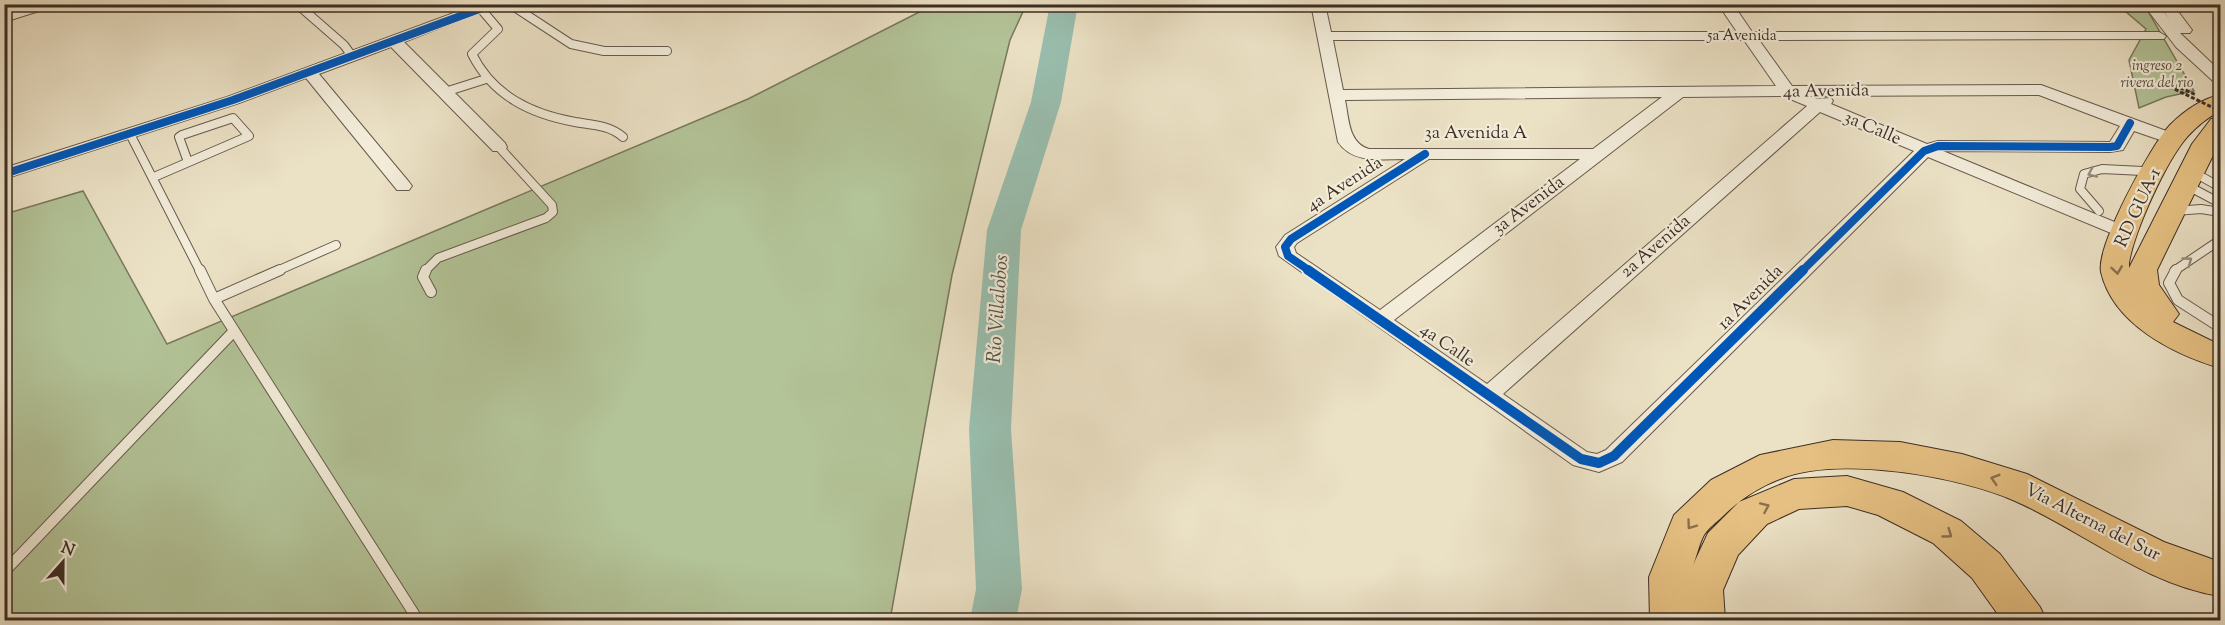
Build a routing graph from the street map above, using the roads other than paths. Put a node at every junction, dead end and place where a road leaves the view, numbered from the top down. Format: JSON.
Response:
{"nodes":[{"id":1,"x":48,"y":4,"type":"edge"},
{"id":2,"x":297,"y":4,"type":"edge"},
{"id":3,"x":510,"y":4,"type":"edge"},
{"id":4,"x":1318,"y":4,"type":"edge"},
{"id":5,"x":1725,"y":4,"type":"edge"},
{"id":6,"x":1738,"y":4,"type":"edge"},
{"id":7,"x":2150,"y":4,"type":"edge"},
{"id":8,"x":2174,"y":4,"type":"edge"},
{"id":9,"x":487,"y":7,"type":"edge"},
{"id":10,"x":4,"y":18,"type":"edge"},
{"id":11,"x":1324,"y":36,"type":"junction"},
{"id":12,"x":1754,"y":36,"type":"junction"},
{"id":13,"x":2160,"y":36,"type":"dead end"},
{"id":14,"x":394,"y":41,"type":"junction"},
{"id":15,"x":667,"y":51,"type":"dead end"},
{"id":16,"x":352,"y":56,"type":"junction"},
{"id":17,"x":2220,"y":66,"type":"edge"},
{"id":18,"x":309,"y":72,"type":"junction"},
{"id":19,"x":486,"y":79,"type":"junction"},
{"id":20,"x":2220,"y":79,"type":"edge"},
{"id":21,"x":445,"y":92,"type":"junction"},
{"id":22,"x":1679,"y":92,"type":"junction"},
{"id":23,"x":1795,"y":92,"type":"junction"},
{"id":24,"x":1336,"y":95,"type":"junction"},
{"id":25,"x":1821,"y":103,"type":"junction"},
{"id":26,"x":2215,"y":113,"type":"edge"},
{"id":27,"x":2130,"y":123,"type":"junction"},
{"id":28,"x":130,"y":134,"type":"junction"},
{"id":29,"x":2170,"y":135,"type":"junction"},
{"id":30,"x":624,"y":137,"type":"dead end"},
{"id":31,"x":499,"y":147,"type":"joint"},
{"id":32,"x":1931,"y":149,"type":"junction"},
{"id":33,"x":1425,"y":154,"type":"junction"},
{"id":34,"x":1598,"y":154,"type":"junction"},
{"id":35,"x":188,"y":162,"type":"junction"},
{"id":36,"x":2143,"y":171,"type":"junction"},
{"id":37,"x":6,"y":174,"type":"edge"},
{"id":38,"x":154,"y":177,"type":"junction"},
{"id":39,"x":2190,"y":178,"type":"junction"},
{"id":40,"x":403,"y":186,"type":"dead end"},
{"id":41,"x":2220,"y":187,"type":"edge"},
{"id":42,"x":2220,"y":203,"type":"edge"},
{"id":43,"x":2099,"y":211,"type":"junction"},
{"id":44,"x":2220,"y":212,"type":"edge"},
{"id":45,"x":2142,"y":230,"type":"junction"},
{"id":46,"x":2220,"y":240,"type":"edge"},
{"id":47,"x":336,"y":245,"type":"dead end"},
{"id":48,"x":1285,"y":247,"type":"joint"},
{"id":49,"x":431,"y":292,"type":"dead end"},
{"id":50,"x":214,"y":299,"type":"junction"},
{"id":51,"x":1380,"y":320,"type":"junction"},
{"id":52,"x":2220,"y":327,"type":"edge"},
{"id":53,"x":234,"y":331,"type":"junction"},
{"id":54,"x":2209,"y":352,"type":"edge"},
{"id":55,"x":1488,"y":395,"type":"junction"},
{"id":56,"x":1599,"y":463,"type":"joint"},
{"id":57,"x":4,"y":572,"type":"edge"},
{"id":58,"x":2220,"y":579,"type":"edge"},
{"id":59,"x":418,"y":621,"type":"edge"},
{"id":60,"x":1671,"y":621,"type":"edge"},
{"id":61,"x":1704,"y":621,"type":"edge"},
{"id":62,"x":2025,"y":621,"type":"edge"}],
"edges":[{"from":1,"to":10,"type":"lane"},
{"from":2,"to":16,"type":"lane"},
{"from":3,"to":15,"type":"lane"},
{"from":4,"to":11,"type":"street"},
{"from":5,"to":12,"type":"street"},
{"from":6,"to":12,"type":"street"},
{"from":7,"to":20,"type":"street"},
{"from":8,"to":17,"type":"street"},
{"from":9,"to":14,"type":"street"},
{"from":9,"to":19,"type":"lane"},
{"from":11,"to":12,"type":"street","name":"5a Avenida"},
{"from":11,"to":24,"type":"street"},
{"from":12,"to":13,"type":"street","name":"5a Avenida"},
{"from":12,"to":23,"type":"street"},
{"from":14,"to":16,"type":"street"},
{"from":14,"to":21,"type":"street"},
{"from":16,"to":18,"type":"street"},
{"from":18,"to":28,"type":"street"},
{"from":18,"to":40,"type":"street"},
{"from":19,"to":21,"type":"lane"},
{"from":19,"to":30,"type":"lane"},
{"from":21,"to":31,"type":"street"},
{"from":22,"to":23,"type":"street","name":"4a Avenida"},
{"from":22,"to":24,"type":"street","name":"4a Avenida"},
{"from":22,"to":34,"type":"street","name":"3a Avenida"},
{"from":23,"to":25,"type":"street","name":"3a Calle"},
{"from":23,"to":27,"type":"street","name":"4a Avenida"},
{"from":24,"to":33,"type":"street","name":"3a Avenida A"},
{"from":25,"to":32,"type":"street","name":"3a Calle"},
{"from":25,"to":55,"type":"street","name":"2a Avenida"},
{"from":26,"to":29,"type":"main road","name":"RD GUA-1"},
{"from":26,"to":39,"type":"main road","name":"RD GUA-1"},
{"from":27,"to":29,"type":"street","name":"4a Avenida"},
{"from":27,"to":32,"type":"street"},
{"from":28,"to":37,"type":"street"},
{"from":28,"to":38,"type":"lane"},
{"from":29,"to":36,"type":"street"},
{"from":29,"to":39,"type":"main road"},
{"from":29,"to":45,"type":"main road","name":"RD GUA-1"},
{"from":31,"to":49,"type":"lane"},
{"from":32,"to":43,"type":"street","name":"3a Calle"},
{"from":32,"to":45,"type":"street","name":"3a Calle"},
{"from":32,"to":56,"type":"street","name":"1a Avenida"},
{"from":33,"to":34,"type":"street","name":"3a Avenida A"},
{"from":33,"to":48,"type":"street","name":"4a Avenida"},
{"from":34,"to":51,"type":"street","name":"3a Avenida"},
{"from":35,"to":35,"type":"lane"},
{"from":35,"to":38,"type":"lane"},
{"from":36,"to":43,"type":"lane","one_way":true},
{"from":36,"to":45,"type":"street"},
{"from":38,"to":50,"type":"lane"},
{"from":39,"to":41,"type":"lane"},
{"from":39,"to":42,"type":"lane"},
{"from":39,"to":45,"type":"main road","name":"RD GUA-1"},
{"from":43,"to":45,"type":"street","name":"3a Calle"},
{"from":44,"to":45,"type":"lane"},
{"from":45,"to":54,"type":"main road"},
{"from":52,"to":46,"type":"lane","one_way":true},
{"from":47,"to":50,"type":"lane"},
{"from":48,"to":51,"type":"street","name":"4a Calle"},
{"from":50,"to":53,"type":"lane"},
{"from":51,"to":55,"type":"street","name":"4a Calle"},
{"from":53,"to":57,"type":"lane"},
{"from":53,"to":59,"type":"lane"},
{"from":55,"to":56,"type":"street","name":"4a Calle"},
{"from":58,"to":60,"type":"highway","name":"Vía Alterna del Sur","one_way":true},
{"from":61,"to":62,"type":"highway","one_way":true}]}
